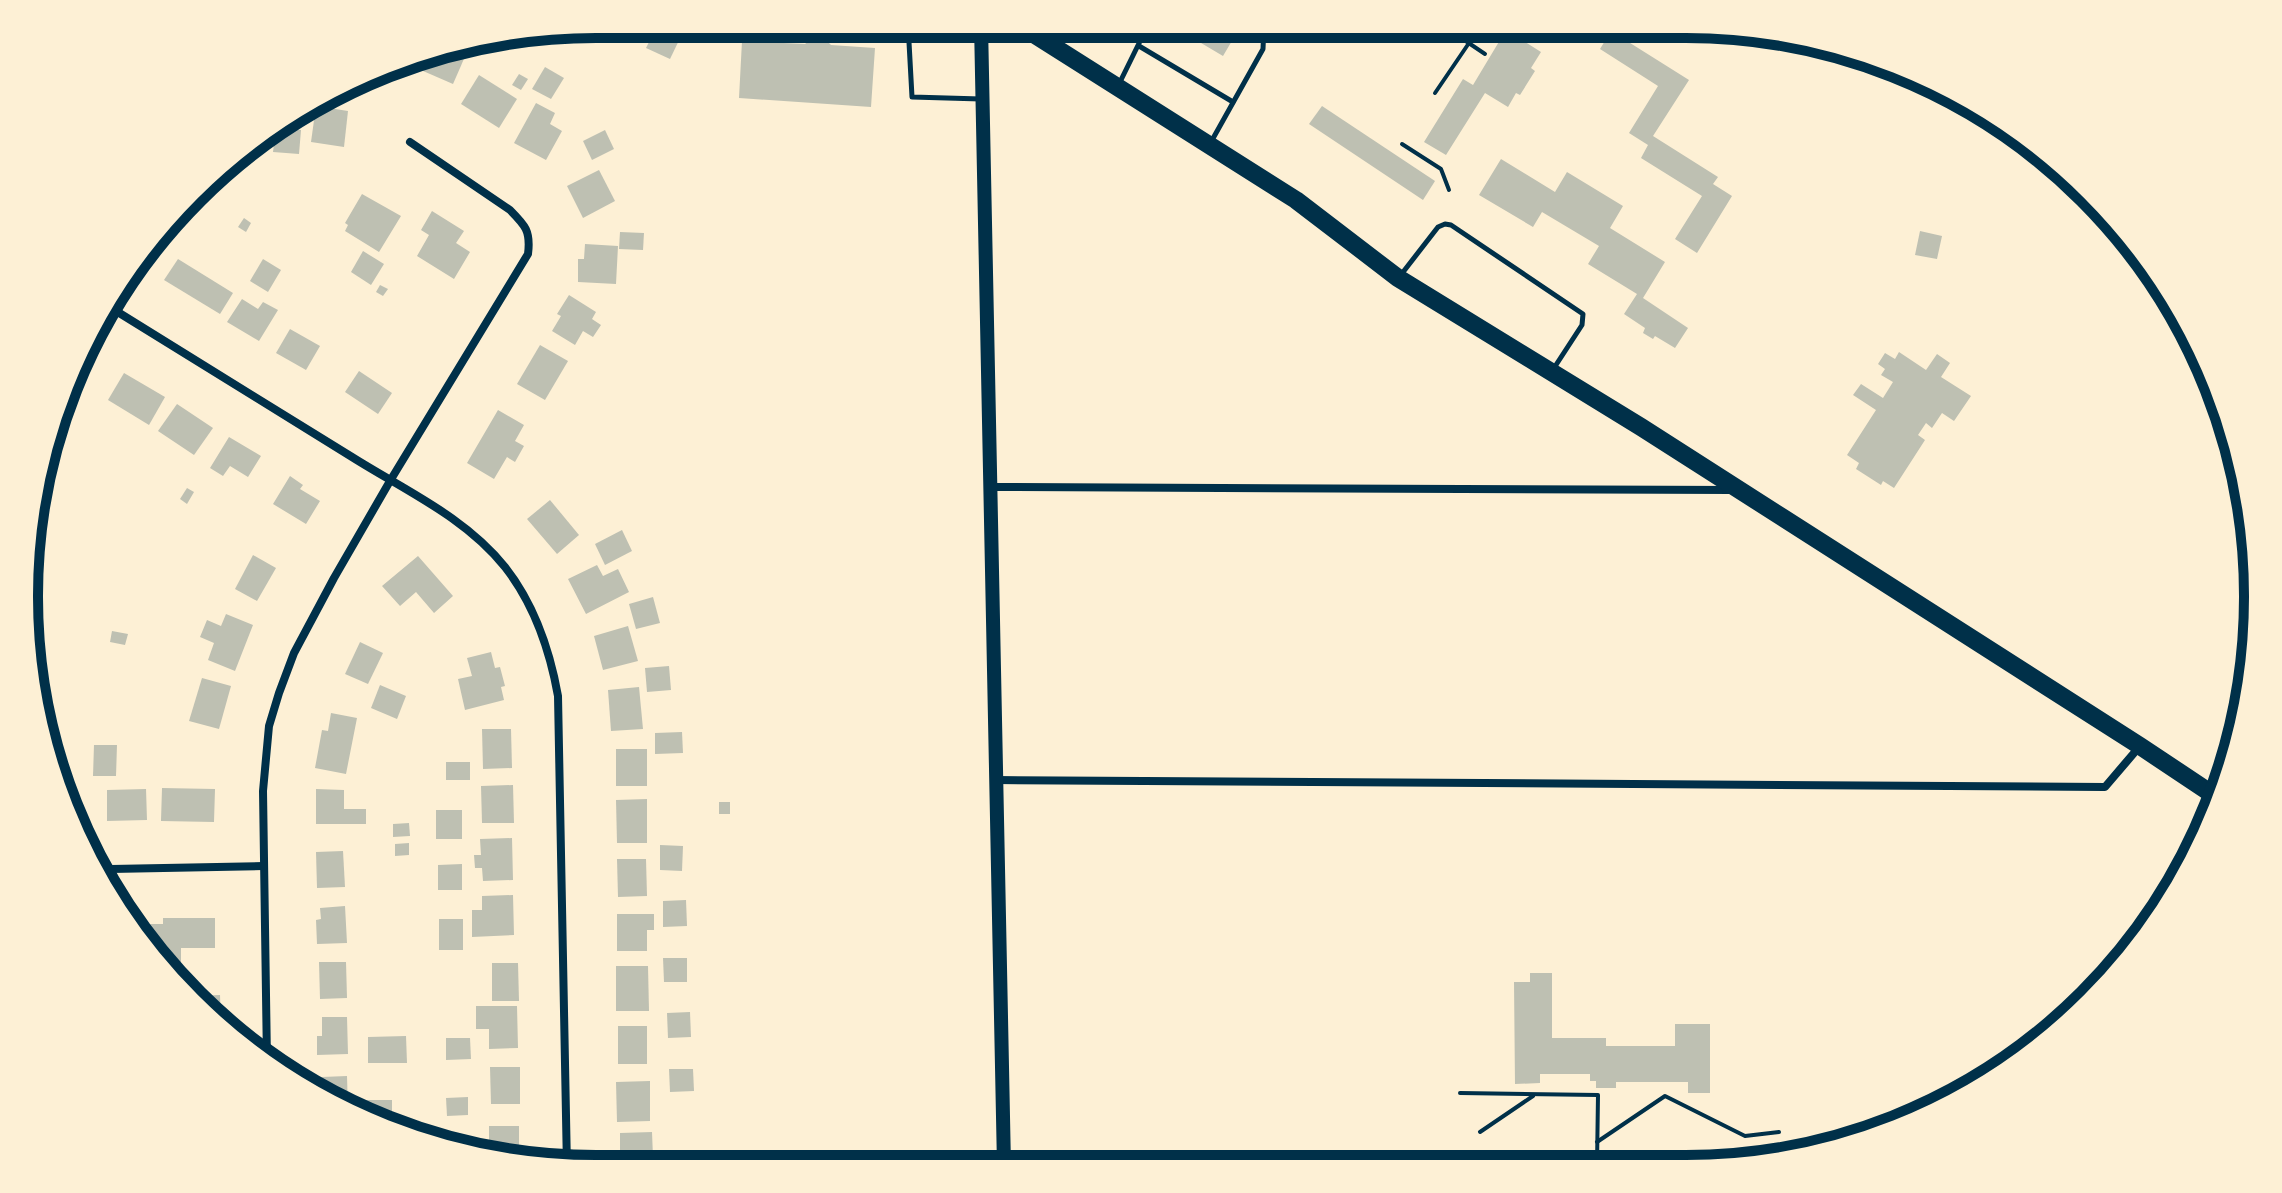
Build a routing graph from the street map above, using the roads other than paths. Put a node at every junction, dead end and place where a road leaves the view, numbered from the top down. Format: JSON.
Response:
{"nodes":[{"id":1,"x":909,"y":38,"type":"edge"},
{"id":2,"x":981,"y":38,"type":"edge"},
{"id":3,"x":1040,"y":38,"type":"edge"},
{"id":4,"x":1142,"y":38,"type":"edge"},
{"id":5,"x":1263,"y":38,"type":"edge"},
{"id":6,"x":1139,"y":46,"type":"junction"},
{"id":7,"x":1117,"y":87,"type":"junction"},
{"id":8,"x":981,"y":99,"type":"junction"},
{"id":9,"x":1233,"y":102,"type":"junction"},
{"id":10,"x":410,"y":142,"type":"dead end"},
{"id":11,"x":1209,"y":145,"type":"junction"},
{"id":12,"x":1398,"y":278,"type":"junction"},
{"id":13,"x":117,"y":311,"type":"edge"},
{"id":14,"x":1551,"y":372,"type":"junction"},
{"id":15,"x":390,"y":481,"type":"junction"},
{"id":16,"x":989,"y":487,"type":"junction"},
{"id":17,"x":1739,"y":490,"type":"junction"},
{"id":18,"x":2140,"y":746,"type":"junction"},
{"id":19,"x":996,"y":780,"type":"junction"},
{"id":20,"x":2208,"y":791,"type":"edge"},
{"id":21,"x":263,"y":866,"type":"junction"},
{"id":22,"x":111,"y":869,"type":"dead end"},
{"id":23,"x":267,"y":1047,"type":"edge"},
{"id":24,"x":567,"y":1154,"type":"edge"},
{"id":25,"x":1004,"y":1155,"type":"edge"}],
"edges":[{"from":1,"to":8,"type":"lane"},
{"from":2,"to":8,"type":"street"},
{"from":3,"to":7,"type":"main road"},
{"from":4,"to":6,"type":"lane"},
{"from":5,"to":9,"type":"lane"},
{"from":6,"to":7,"type":"lane"},
{"from":6,"to":9,"type":"lane"},
{"from":7,"to":11,"type":"main road"},
{"from":8,"to":16,"type":"street"},
{"from":9,"to":11,"type":"lane"},
{"from":10,"to":15,"type":"street"},
{"from":11,"to":12,"type":"main road"},
{"from":12,"to":14,"type":"main road"},
{"from":12,"to":14,"type":"lane"},
{"from":13,"to":15,"type":"street"},
{"from":14,"to":17,"type":"main road"},
{"from":15,"to":21,"type":"street"},
{"from":15,"to":24,"type":"street"},
{"from":16,"to":17,"type":"street"},
{"from":16,"to":19,"type":"street"},
{"from":17,"to":18,"type":"main road"},
{"from":18,"to":19,"type":"street"},
{"from":18,"to":20,"type":"main road"},
{"from":19,"to":25,"type":"street"},
{"from":21,"to":22,"type":"street"},
{"from":21,"to":23,"type":"street"}]}
